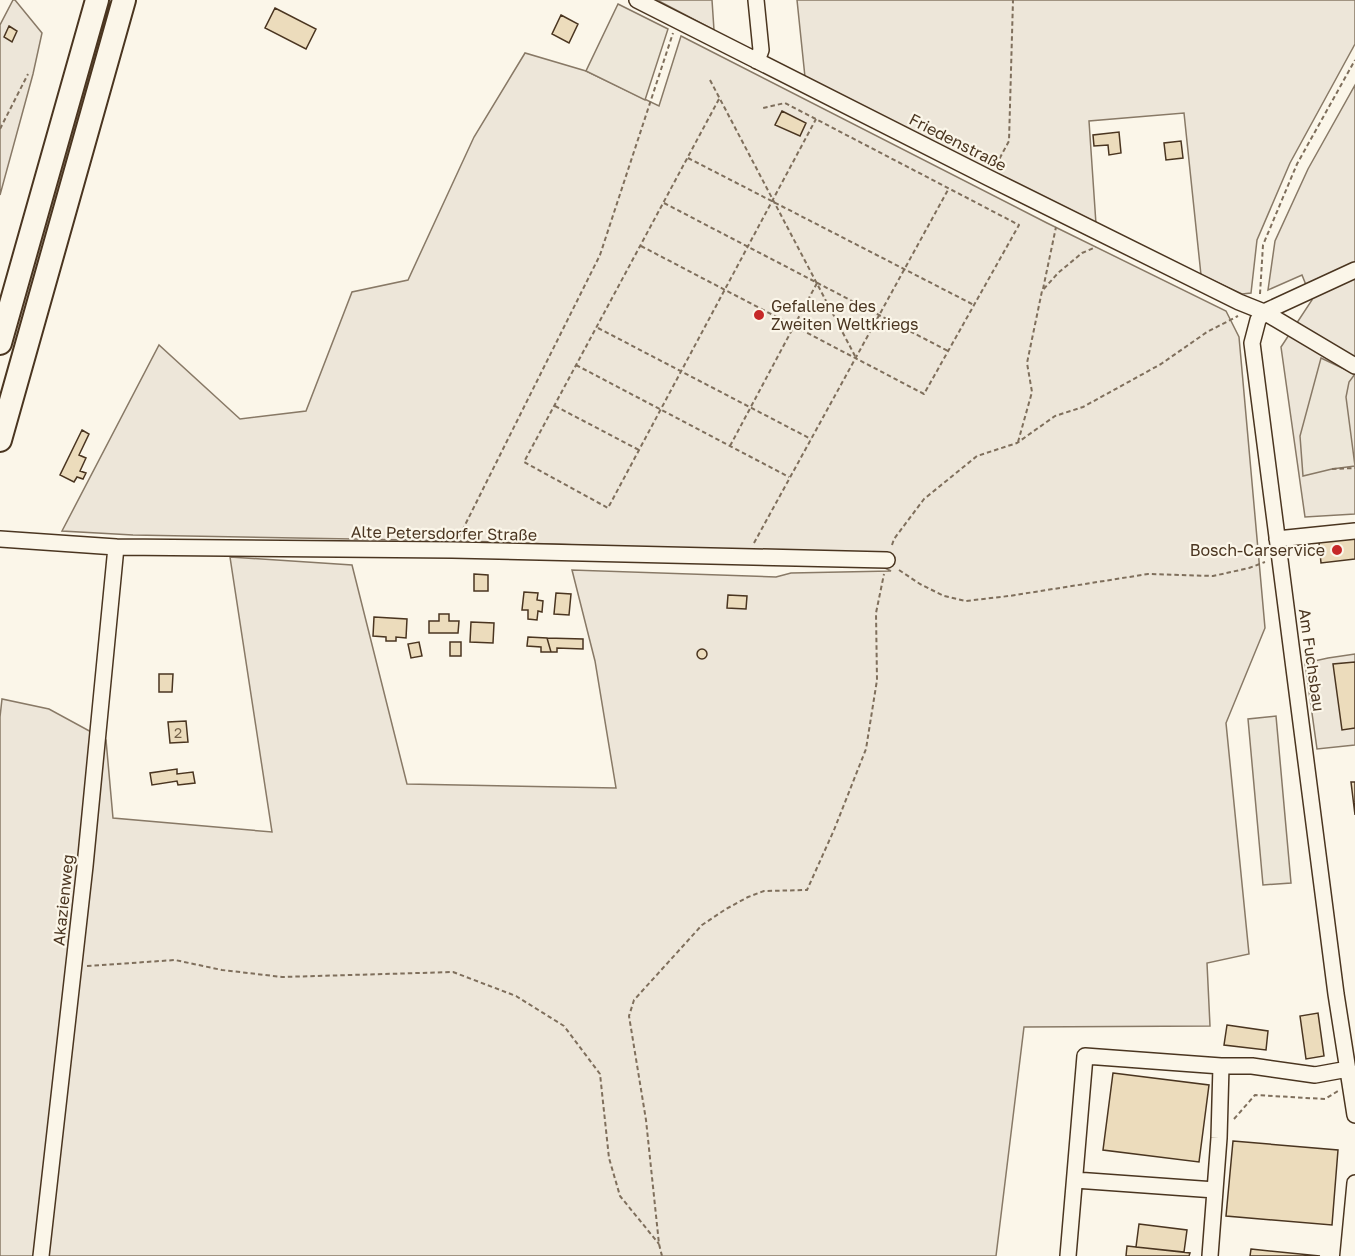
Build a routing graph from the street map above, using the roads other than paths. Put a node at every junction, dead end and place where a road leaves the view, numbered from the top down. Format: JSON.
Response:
{"nodes":[{"id":1,"x":97,"y":0,"type":"edge"},
{"id":2,"x":124,"y":0,"type":"edge"},
{"id":3,"x":638,"y":0,"type":"edge"},
{"id":4,"x":756,"y":0,"type":"edge"},
{"id":5,"x":757,"y":61,"type":"junction"},
{"id":6,"x":1355,"y":270,"type":"edge"},
{"id":7,"x":1264,"y":312,"type":"junction"},
{"id":8,"x":0,"y":343,"type":"edge"},
{"id":9,"x":1355,"y":366,"type":"edge"},
{"id":10,"x":0,"y":440,"type":"edge"},
{"id":11,"x":1355,"y":531,"type":"edge"},
{"id":12,"x":0,"y":539,"type":"edge"},
{"id":13,"x":1277,"y":539,"type":"junction"},
{"id":14,"x":116,"y":547,"type":"junction"},
{"id":15,"x":887,"y":560,"type":"road end"},
{"id":16,"x":1349,"y":1037,"type":"edge"},
{"id":17,"x":1221,"y":1066,"type":"junction"},
{"id":18,"x":1351,"y":1079,"type":"edge"},
{"id":19,"x":1355,"y":1115,"type":"edge"},
{"id":20,"x":1075,"y":1180,"type":"junction"},
{"id":21,"x":1355,"y":1183,"type":"edge"},
{"id":22,"x":1215,"y":1190,"type":"junction"},
{"id":23,"x":41,"y":1256,"type":"edge"},
{"id":24,"x":1068,"y":1256,"type":"edge"},
{"id":25,"x":1210,"y":1256,"type":"edge"},
{"id":26,"x":1348,"y":1256,"type":"edge"}],
"edges":[{"from":1,"to":8,"type":"highway"},
{"from":2,"to":10,"type":"highway"},
{"from":3,"to":5,"type":"street","name":"Friedenstraße"},
{"from":4,"to":5,"type":"street"},
{"from":5,"to":7,"type":"street","name":"Friedenstraße"},
{"from":6,"to":7,"type":"street"},
{"from":7,"to":9,"type":"street","name":"Friedenstraße"},
{"from":7,"to":13,"type":"street","name":"Am Fuchsbau"},
{"from":11,"to":13,"type":"street"},
{"from":12,"to":14,"type":"street","name":"Alte Petersdorfer Straße"},
{"from":13,"to":16,"type":"street","name":"Am Fuchsbau"},
{"from":14,"to":15,"type":"street","name":"Alte Petersdorfer Straße"},
{"from":14,"to":23,"type":"street","name":"Akazienweg"},
{"from":16,"to":18,"type":"street","name":"Am Fuchsbau"},
{"from":17,"to":18,"type":"street"},
{"from":17,"to":20,"type":"street"},
{"from":17,"to":22,"type":"street"},
{"from":18,"to":19,"type":"street","name":"Am Fuchsbau"},
{"from":20,"to":22,"type":"street"},
{"from":20,"to":24,"type":"street"},
{"from":21,"to":26,"type":"street"},
{"from":22,"to":25,"type":"street"}]}
